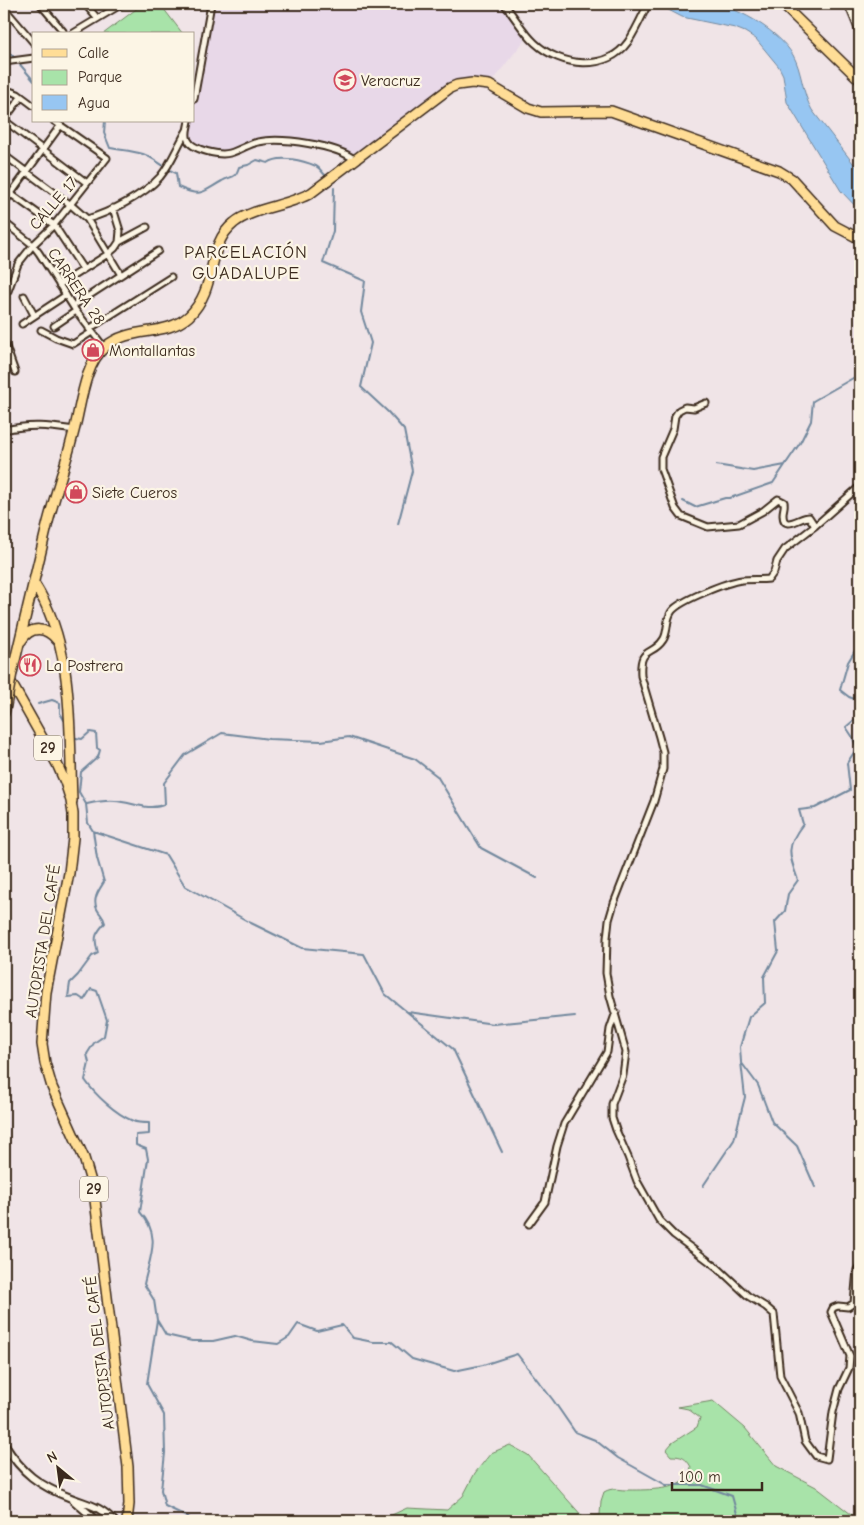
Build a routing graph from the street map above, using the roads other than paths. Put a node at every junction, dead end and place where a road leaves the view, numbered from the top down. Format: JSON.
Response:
{"nodes":[{"id":1,"x":40,"y":4,"type":"edge"},
{"id":2,"x":85,"y":4,"type":"edge"},
{"id":3,"x":122,"y":4,"type":"edge"},
{"id":4,"x":211,"y":4,"type":"edge"},
{"id":5,"x":504,"y":4,"type":"edge"},
{"id":6,"x":648,"y":4,"type":"edge"},
{"id":7,"x":848,"y":4,"type":"edge"},
{"id":8,"x":786,"y":5,"type":"edge"},
{"id":9,"x":4,"y":8,"type":"edge"},
{"id":10,"x":97,"y":18,"type":"junction"},
{"id":11,"x":63,"y":31,"type":"dead end"},
{"id":12,"x":860,"y":31,"type":"edge"},
{"id":13,"x":75,"y":32,"type":"edge"},
{"id":14,"x":32,"y":41,"type":"edge"},
{"id":15,"x":32,"y":58,"type":"edge"},
{"id":16,"x":4,"y":62,"type":"edge"},
{"id":17,"x":860,"y":80,"type":"edge"},
{"id":18,"x":4,"y":89,"type":"edge"},
{"id":19,"x":195,"y":93,"type":"edge"},
{"id":20,"x":21,"y":97,"type":"junction"},
{"id":21,"x":32,"y":105,"type":"edge"},
{"id":22,"x":4,"y":120,"type":"edge"},
{"id":23,"x":55,"y":122,"type":"edge"},
{"id":24,"x":189,"y":122,"type":"edge"},
{"id":25,"x":60,"y":126,"type":"junction"},
{"id":26,"x":187,"y":130,"type":"junction"},
{"id":27,"x":43,"y":150,"type":"junction"},
{"id":28,"x":4,"y":155,"type":"edge"},
{"id":29,"x":355,"y":161,"type":"junction"},
{"id":30,"x":27,"y":172,"type":"junction"},
{"id":31,"x":87,"y":183,"type":"junction"},
{"id":32,"x":4,"y":189,"type":"edge"},
{"id":33,"x":11,"y":194,"type":"junction"},
{"id":34,"x":4,"y":203,"type":"edge"},
{"id":35,"x":71,"y":205,"type":"junction"},
{"id":36,"x":113,"y":208,"type":"junction"},
{"id":37,"x":87,"y":219,"type":"junction"},
{"id":38,"x":4,"y":222,"type":"edge"},
{"id":39,"x":54,"y":225,"type":"junction"},
{"id":40,"x":147,"y":227,"type":"dead end"},
{"id":41,"x":860,"y":239,"type":"edge"},
{"id":42,"x":119,"y":242,"type":"junction"},
{"id":43,"x":33,"y":245,"type":"junction"},
{"id":44,"x":158,"y":251,"type":"dead end"},
{"id":45,"x":108,"y":254,"type":"junction"},
{"id":46,"x":83,"y":269,"type":"junction"},
{"id":47,"x":121,"y":275,"type":"junction"},
{"id":48,"x":171,"y":277,"type":"dead end"},
{"id":49,"x":59,"y":284,"type":"junction"},
{"id":50,"x":6,"y":291,"type":"edge"},
{"id":51,"x":66,"y":295,"type":"junction"},
{"id":52,"x":24,"y":296,"type":"dead end"},
{"id":53,"x":75,"y":309,"type":"junction"},
{"id":54,"x":34,"y":315,"type":"junction"},
{"id":55,"x":22,"y":324,"type":"dead end"},
{"id":56,"x":54,"y":326,"type":"dead end"},
{"id":57,"x":41,"y":330,"type":"dead end"},
{"id":58,"x":91,"y":330,"type":"junction"},
{"id":59,"x":4,"y":341,"type":"edge"},
{"id":60,"x":104,"y":347,"type":"junction"},
{"id":61,"x":4,"y":364,"type":"edge"},
{"id":62,"x":11,"y":364,"type":"junction"},
{"id":63,"x":15,"y":372,"type":"dead end"},
{"id":64,"x":706,"y":403,"type":"dead end"},
{"id":65,"x":4,"y":430,"type":"edge"},
{"id":66,"x":75,"y":430,"type":"junction"},
{"id":67,"x":860,"y":486,"type":"edge"},
{"id":68,"x":815,"y":526,"type":"junction"},
{"id":69,"x":34,"y":583,"type":"junction"},
{"id":70,"x":20,"y":641,"type":"junction"},
{"id":71,"x":59,"y":642,"type":"junction"},
{"id":72,"x":8,"y":672,"type":"edge"},
{"id":73,"x":5,"y":709,"type":"edge"},
{"id":74,"x":73,"y":814,"type":"junction"},
{"id":75,"x":616,"y":1012,"type":"junction"},
{"id":76,"x":528,"y":1224,"type":"dead end"},
{"id":77,"x":860,"y":1265,"type":"edge"},
{"id":78,"x":4,"y":1444,"type":"edge"},
{"id":79,"x":72,"y":1499,"type":"junction"},
{"id":80,"x":126,"y":1520,"type":"edge"},
{"id":81,"x":97,"y":1521,"type":"edge"},
{"id":82,"x":114,"y":1521,"type":"edge"}],
"edges":[{"from":1,"to":11,"type":"street"},
{"from":2,"to":10,"type":"street"},
{"from":3,"to":10,"type":"street"},
{"from":4,"to":19,"type":"street"},
{"from":5,"to":6,"type":"street"},
{"from":7,"to":12,"type":"main road"},
{"from":8,"to":17,"type":"main road"},
{"from":9,"to":14,"type":"street"},
{"from":10,"to":13,"type":"street"},
{"from":15,"to":16,"type":"street"},
{"from":18,"to":20,"type":"street"},
{"from":20,"to":21,"type":"street"},
{"from":20,"to":22,"type":"street"},
{"from":22,"to":27,"type":"street"},
{"from":23,"to":25,"type":"street"},
{"from":24,"to":26,"type":"street"},
{"from":25,"to":27,"type":"street"},
{"from":25,"to":31,"type":"street","name":"CALLE 17"},
{"from":26,"to":29,"type":"street"},
{"from":26,"to":36,"type":"street"},
{"from":27,"to":30,"type":"street"},
{"from":27,"to":31,"type":"street"},
{"from":28,"to":30,"type":"street"},
{"from":29,"to":41,"type":"main road"},
{"from":29,"to":60,"type":"main road"},
{"from":30,"to":33,"type":"street"},
{"from":30,"to":35,"type":"street"},
{"from":31,"to":35,"type":"street","name":"CALLE 17"},
{"from":32,"to":33,"type":"street"},
{"from":33,"to":34,"type":"street"},
{"from":33,"to":39,"type":"street"},
{"from":35,"to":37,"type":"street"},
{"from":35,"to":39,"type":"street","name":"CALLE 17"},
{"from":36,"to":37,"type":"street"},
{"from":36,"to":42,"type":"street"},
{"from":37,"to":45,"type":"street"},
{"from":38,"to":43,"type":"street","name":"CARRERA 28"},
{"from":39,"to":43,"type":"street","name":"CALLE 17"},
{"from":39,"to":46,"type":"street"},
{"from":40,"to":42,"type":"street"},
{"from":42,"to":45,"type":"street"},
{"from":43,"to":49,"type":"street","name":"CARRERA 28"},
{"from":43,"to":50,"type":"street","name":"CALLE 17"},
{"from":44,"to":47,"type":"street"},
{"from":45,"to":46,"type":"street"},
{"from":45,"to":47,"type":"street"},
{"from":46,"to":49,"type":"street"},
{"from":47,"to":53,"type":"street"},
{"from":48,"to":58,"type":"street"},
{"from":49,"to":51,"type":"street","name":"CARRERA 28"},
{"from":51,"to":53,"type":"street","name":"CARRERA 28"},
{"from":51,"to":54,"type":"street"},
{"from":52,"to":54,"type":"street"},
{"from":53,"to":56,"type":"street"},
{"from":53,"to":58,"type":"street","name":"CARRERA 28"},
{"from":54,"to":55,"type":"street"},
{"from":57,"to":58,"type":"street"},
{"from":58,"to":60,"type":"street","name":"CARRERA 28"},
{"from":59,"to":62,"type":"street"},
{"from":60,"to":66,"type":"main road"},
{"from":61,"to":62,"type":"street"},
{"from":62,"to":63,"type":"street"},
{"from":64,"to":68,"type":"street"},
{"from":65,"to":66,"type":"street"},
{"from":66,"to":69,"type":"main road"},
{"from":67,"to":68,"type":"street"},
{"from":68,"to":75,"type":"street"},
{"from":69,"to":70,"type":"main road"},
{"from":69,"to":71,"type":"main road"},
{"from":70,"to":71,"type":"main road"},
{"from":70,"to":72,"type":"main road"},
{"from":71,"to":74,"type":"main road"},
{"from":72,"to":73,"type":"main road","bridge":true},
{"from":72,"to":74,"type":"main road","name":"AUTOPISTA DEL CAFÉ","number":"29"},
{"from":74,"to":80,"type":"main road","name":"AUTOPISTA DEL CAFÉ","number":"29"},
{"from":75,"to":76,"type":"street"},
{"from":75,"to":77,"type":"street"},
{"from":78,"to":79,"type":"street"},
{"from":79,"to":81,"type":"street"},
{"from":79,"to":82,"type":"street"}]}
